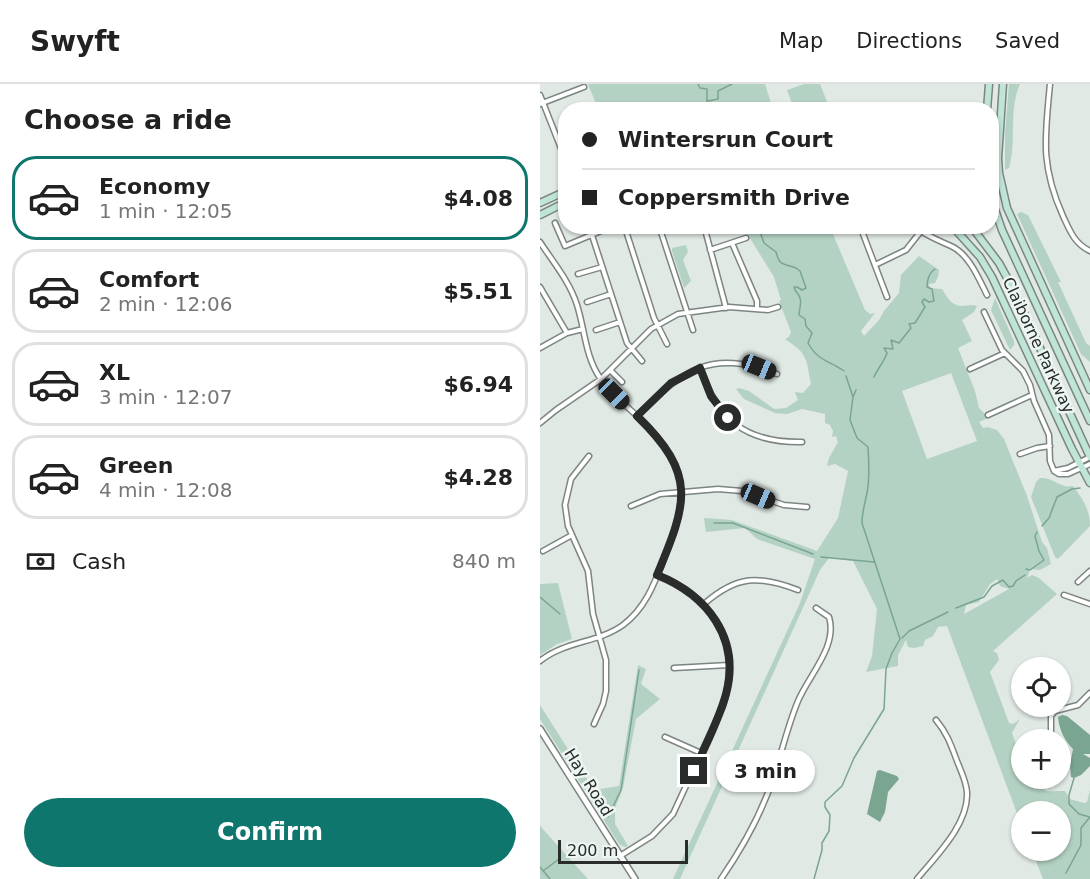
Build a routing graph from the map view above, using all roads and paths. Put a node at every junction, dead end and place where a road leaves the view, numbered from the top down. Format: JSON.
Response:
{"nodes":[{"id":1,"x":989,"y":84,"type":"edge"},
{"id":2,"x":1003,"y":84,"type":"edge"},
{"id":3,"x":1050,"y":84,"type":"edge"},
{"id":4,"x":584,"y":87,"type":"dead end"},
{"id":5,"x":540,"y":94,"type":"edge"},
{"id":6,"x":988,"y":102,"type":"edge"},
{"id":7,"x":541,"y":103,"type":"edge"},
{"id":8,"x":558,"y":139,"type":"edge"},
{"id":9,"x":999,"y":143,"type":"edge"},
{"id":10,"x":999,"y":174,"type":"edge"},
{"id":11,"x":558,"y":195,"type":"edge"},
{"id":12,"x":540,"y":203,"type":"edge"},
{"id":13,"x":558,"y":206,"type":"edge"},
{"id":14,"x":540,"y":215,"type":"edge"},
{"id":15,"x":999,"y":221,"type":"edge"},
{"id":16,"x":555,"y":223,"type":"dead end"},
{"id":17,"x":558,"y":230,"type":"edge"},
{"id":18,"x":560,"y":234,"type":"edge"},
{"id":19,"x":591,"y":234,"type":"joint"},
{"id":20,"x":627,"y":234,"type":"edge"},
{"id":21,"x":662,"y":234,"type":"edge"},
{"id":22,"x":706,"y":234,"type":"edge"},
{"id":23,"x":863,"y":234,"type":"edge"},
{"id":24,"x":919,"y":234,"type":"edge"},
{"id":25,"x":924,"y":234,"type":"edge"},
{"id":26,"x":959,"y":234,"type":"edge"},
{"id":27,"x":977,"y":234,"type":"edge"},
{"id":28,"x":747,"y":238,"type":"dead end"},
{"id":29,"x":540,"y":242,"type":"edge"},
{"id":30,"x":732,"y":243,"type":"junction"},
{"id":31,"x":710,"y":250,"type":"junction"},
{"id":32,"x":1090,"y":251,"type":"edge"},
{"id":33,"x":875,"y":265,"type":"junction"},
{"id":34,"x":602,"y":267,"type":"junction"},
{"id":35,"x":578,"y":274,"type":"dead end"},
{"id":36,"x":540,"y":287,"type":"edge"},
{"id":37,"x":611,"y":294,"type":"junction"},
{"id":38,"x":987,"y":295,"type":"dead end"},
{"id":39,"x":887,"y":297,"type":"dead end"},
{"id":40,"x":587,"y":302,"type":"dead end"},
{"id":41,"x":778,"y":307,"type":"dead end"},
{"id":42,"x":726,"y":308,"type":"junction"},
{"id":43,"x":757,"y":309,"type":"junction"},
{"id":44,"x":984,"y":312,"type":"dead end"},
{"id":45,"x":687,"y":313,"type":"junction"},
{"id":46,"x":620,"y":322,"type":"junction"},
{"id":47,"x":657,"y":325,"type":"junction"},
{"id":48,"x":583,"y":329,"type":"junction"},
{"id":49,"x":596,"y":330,"type":"dead end"},
{"id":50,"x":693,"y":330,"type":"dead end"},
{"id":51,"x":567,"y":333,"type":"junction"},
{"id":52,"x":667,"y":344,"type":"dead end"},
{"id":53,"x":540,"y":348,"type":"edge"},
{"id":54,"x":631,"y":349,"type":"junction"},
{"id":55,"x":1005,"y":353,"type":"junction"},
{"id":56,"x":642,"y":362,"type":"dead end"},
{"id":57,"x":700,"y":368,"type":"junction"},
{"id":58,"x":970,"y":369,"type":"dead end"},
{"id":59,"x":610,"y":370,"type":"junction"},
{"id":60,"x":777,"y":374,"type":"dead end"},
{"id":61,"x":601,"y":379,"type":"junction"},
{"id":62,"x":622,"y":382,"type":"dead end"},
{"id":63,"x":1090,"y":390,"type":"edge"},
{"id":64,"x":1032,"y":395,"type":"junction"},
{"id":65,"x":988,"y":415,"type":"dead end"},
{"id":66,"x":637,"y":416,"type":"junction"},
{"id":67,"x":1090,"y":421,"type":"edge"},
{"id":68,"x":540,"y":423,"type":"edge"},
{"id":69,"x":802,"y":442,"type":"dead end"},
{"id":70,"x":1050,"y":446,"type":"junction"},
{"id":71,"x":1020,"y":454,"type":"dead end"},
{"id":72,"x":589,"y":456,"type":"dead end"},
{"id":73,"x":1090,"y":457,"type":"edge"},
{"id":74,"x":1090,"y":464,"type":"edge"},
{"id":75,"x":1081,"y":465,"type":"junction"},
{"id":76,"x":1090,"y":483,"type":"edge"},
{"id":77,"x":681,"y":492,"type":"junction"},
{"id":78,"x":631,"y":506,"type":"dead end"},
{"id":79,"x":807,"y":507,"type":"dead end"},
{"id":80,"x":572,"y":535,"type":"junction"},
{"id":81,"x":543,"y":551,"type":"dead end"},
{"id":82,"x":1090,"y":571,"type":"edge"},
{"id":83,"x":657,"y":575,"type":"junction"},
{"id":84,"x":1078,"y":582,"type":"dead end"},
{"id":85,"x":798,"y":590,"type":"dead end"},
{"id":86,"x":1064,"y":595,"type":"dead end"},
{"id":87,"x":704,"y":604,"type":"junction"},
{"id":88,"x":1090,"y":604,"type":"edge"},
{"id":89,"x":816,"y":608,"type":"dead end"},
{"id":90,"x":600,"y":637,"type":"junction"},
{"id":91,"x":540,"y":661,"type":"edge"},
{"id":92,"x":729,"y":665,"type":"junction"},
{"id":93,"x":674,"y":668,"type":"dead end"},
{"id":94,"x":1090,"y":693,"type":"edge"},
{"id":95,"x":936,"y":720,"type":"dead end"},
{"id":96,"x":594,"y":724,"type":"dead end"},
{"id":97,"x":540,"y":729,"type":"edge"},
{"id":98,"x":1051,"y":729,"type":"edge"},
{"id":99,"x":665,"y":737,"type":"dead end"},
{"id":100,"x":701,"y":753,"type":"junction"},
{"id":101,"x":620,"y":856,"type":"junction"},
{"id":102,"x":635,"y":879,"type":"edge"},
{"id":103,"x":721,"y":879,"type":"edge"},
{"id":104,"x":917,"y":879,"type":"edge"}],
"edges":[{"from":1,"to":6,"type":"main road"},
{"from":2,"to":9,"type":"main road"},
{"from":3,"to":32,"type":"street"},
{"from":4,"to":7,"type":"street"},
{"from":5,"to":7,"type":"street"},
{"from":7,"to":8,"type":"street"},
{"from":10,"to":63,"type":"main road"},
{"from":11,"to":12,"type":"main road"},
{"from":13,"to":14,"type":"main road"},
{"from":15,"to":67,"type":"main road"},
{"from":16,"to":17,"type":"street"},
{"from":18,"to":19,"type":"street"},
{"from":19,"to":34,"type":"street"},
{"from":20,"to":47,"type":"street"},
{"from":21,"to":45,"type":"street"},
{"from":22,"to":31,"type":"street"},
{"from":23,"to":33,"type":"street"},
{"from":24,"to":33,"type":"street"},
{"from":25,"to":38,"type":"street"},
{"from":26,"to":75,"type":"main road","name":"Claiborne Parkway"},
{"from":27,"to":73,"type":"main road","name":"Claiborne Parkway"},
{"from":28,"to":30,"type":"street"},
{"from":29,"to":48,"type":"street"},
{"from":30,"to":31,"type":"street"},
{"from":30,"to":43,"type":"street"},
{"from":31,"to":42,"type":"street"},
{"from":33,"to":39,"type":"street"},
{"from":34,"to":35,"type":"street"},
{"from":34,"to":37,"type":"street"},
{"from":36,"to":51,"type":"street"},
{"from":37,"to":40,"type":"street"},
{"from":37,"to":46,"type":"street"},
{"from":41,"to":43,"type":"street"},
{"from":42,"to":43,"type":"street"},
{"from":42,"to":45,"type":"street"},
{"from":44,"to":55,"type":"street"},
{"from":45,"to":47,"type":"street"},
{"from":45,"to":50,"type":"street"},
{"from":46,"to":49,"type":"street"},
{"from":46,"to":54,"type":"street"},
{"from":47,"to":52,"type":"street"},
{"from":47,"to":54,"type":"street"},
{"from":48,"to":51,"type":"street"},
{"from":48,"to":61,"type":"street"},
{"from":51,"to":53,"type":"street"},
{"from":54,"to":56,"type":"street"},
{"from":54,"to":59,"type":"street"},
{"from":55,"to":58,"type":"street"},
{"from":55,"to":64,"type":"street"},
{"from":57,"to":60,"type":"street"},
{"from":57,"to":66,"type":"street"},
{"from":57,"to":69,"type":"street"},
{"from":59,"to":61,"type":"street"},
{"from":59,"to":62,"type":"street"},
{"from":61,"to":66,"type":"street"},
{"from":61,"to":68,"type":"street"},
{"from":64,"to":65,"type":"street"},
{"from":64,"to":70,"type":"street"},
{"from":66,"to":77,"type":"street"},
{"from":70,"to":71,"type":"street"},
{"from":70,"to":75,"type":"street"},
{"from":72,"to":80,"type":"street"},
{"from":73,"to":75,"type":"street"},
{"from":74,"to":75,"type":"street"},
{"from":75,"to":76,"type":"main road","name":"Claiborne Parkway"},
{"from":77,"to":78,"type":"street"},
{"from":77,"to":79,"type":"street"},
{"from":77,"to":83,"type":"street"},
{"from":80,"to":81,"type":"street"},
{"from":80,"to":90,"type":"street"},
{"from":82,"to":84,"type":"street"},
{"from":83,"to":87,"type":"street"},
{"from":83,"to":90,"type":"street"},
{"from":85,"to":87,"type":"street"},
{"from":86,"to":88,"type":"street"},
{"from":87,"to":92,"type":"street"},
{"from":89,"to":103,"type":"street"},
{"from":90,"to":91,"type":"street"},
{"from":90,"to":96,"type":"street"},
{"from":92,"to":93,"type":"street"},
{"from":92,"to":100,"type":"street"},
{"from":94,"to":98,"type":"street"},
{"from":95,"to":104,"type":"street"},
{"from":97,"to":101,"type":"street","name":"Hay Road"},
{"from":99,"to":100,"type":"street"},
{"from":100,"to":101,"type":"street"},
{"from":101,"to":102,"type":"street","name":"Hay Road"}]}
